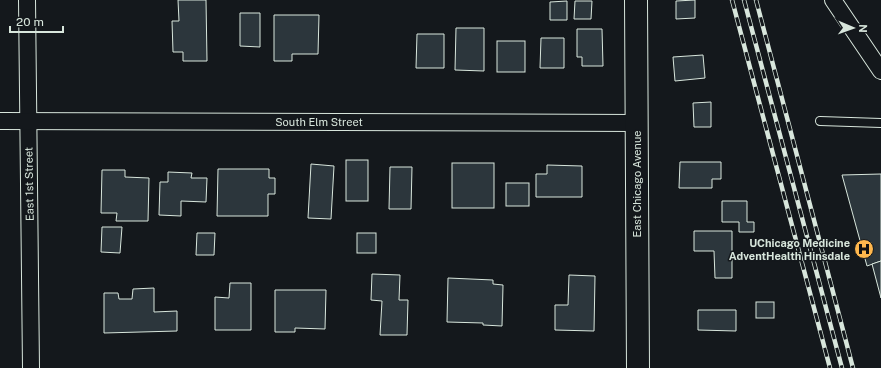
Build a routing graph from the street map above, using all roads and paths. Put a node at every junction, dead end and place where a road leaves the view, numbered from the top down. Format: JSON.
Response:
{"nodes":[{"id":1,"x":27,"y":0,"type":"edge"},
{"id":2,"x":636,"y":0,"type":"edge"},
{"id":3,"x":833,"y":0,"type":"edge"},
{"id":4,"x":881,"y":71,"type":"edge"},
{"id":5,"x":820,"y":120,"type":"dead end"},
{"id":6,"x":0,"y":121,"type":"edge"},
{"id":7,"x":28,"y":121,"type":"junction"},
{"id":8,"x":637,"y":123,"type":"junction"},
{"id":9,"x":881,"y":123,"type":"edge"},
{"id":10,"x":31,"y":368,"type":"edge"},
{"id":11,"x":638,"y":368,"type":"edge"}],
"edges":[{"from":1,"to":7,"type":"street","name":"East 1st Street"},
{"from":2,"to":8,"type":"main road","name":"East Chicago Avenue"},
{"from":3,"to":4,"type":"street"},
{"from":5,"to":9,"type":"lane"},
{"from":6,"to":7,"type":"street","name":"South Elm Street"},
{"from":7,"to":8,"type":"street","name":"South Elm Street"},
{"from":7,"to":10,"type":"street","name":"East 1st Street"},
{"from":8,"to":11,"type":"main road","name":"East Chicago Avenue"}]}
